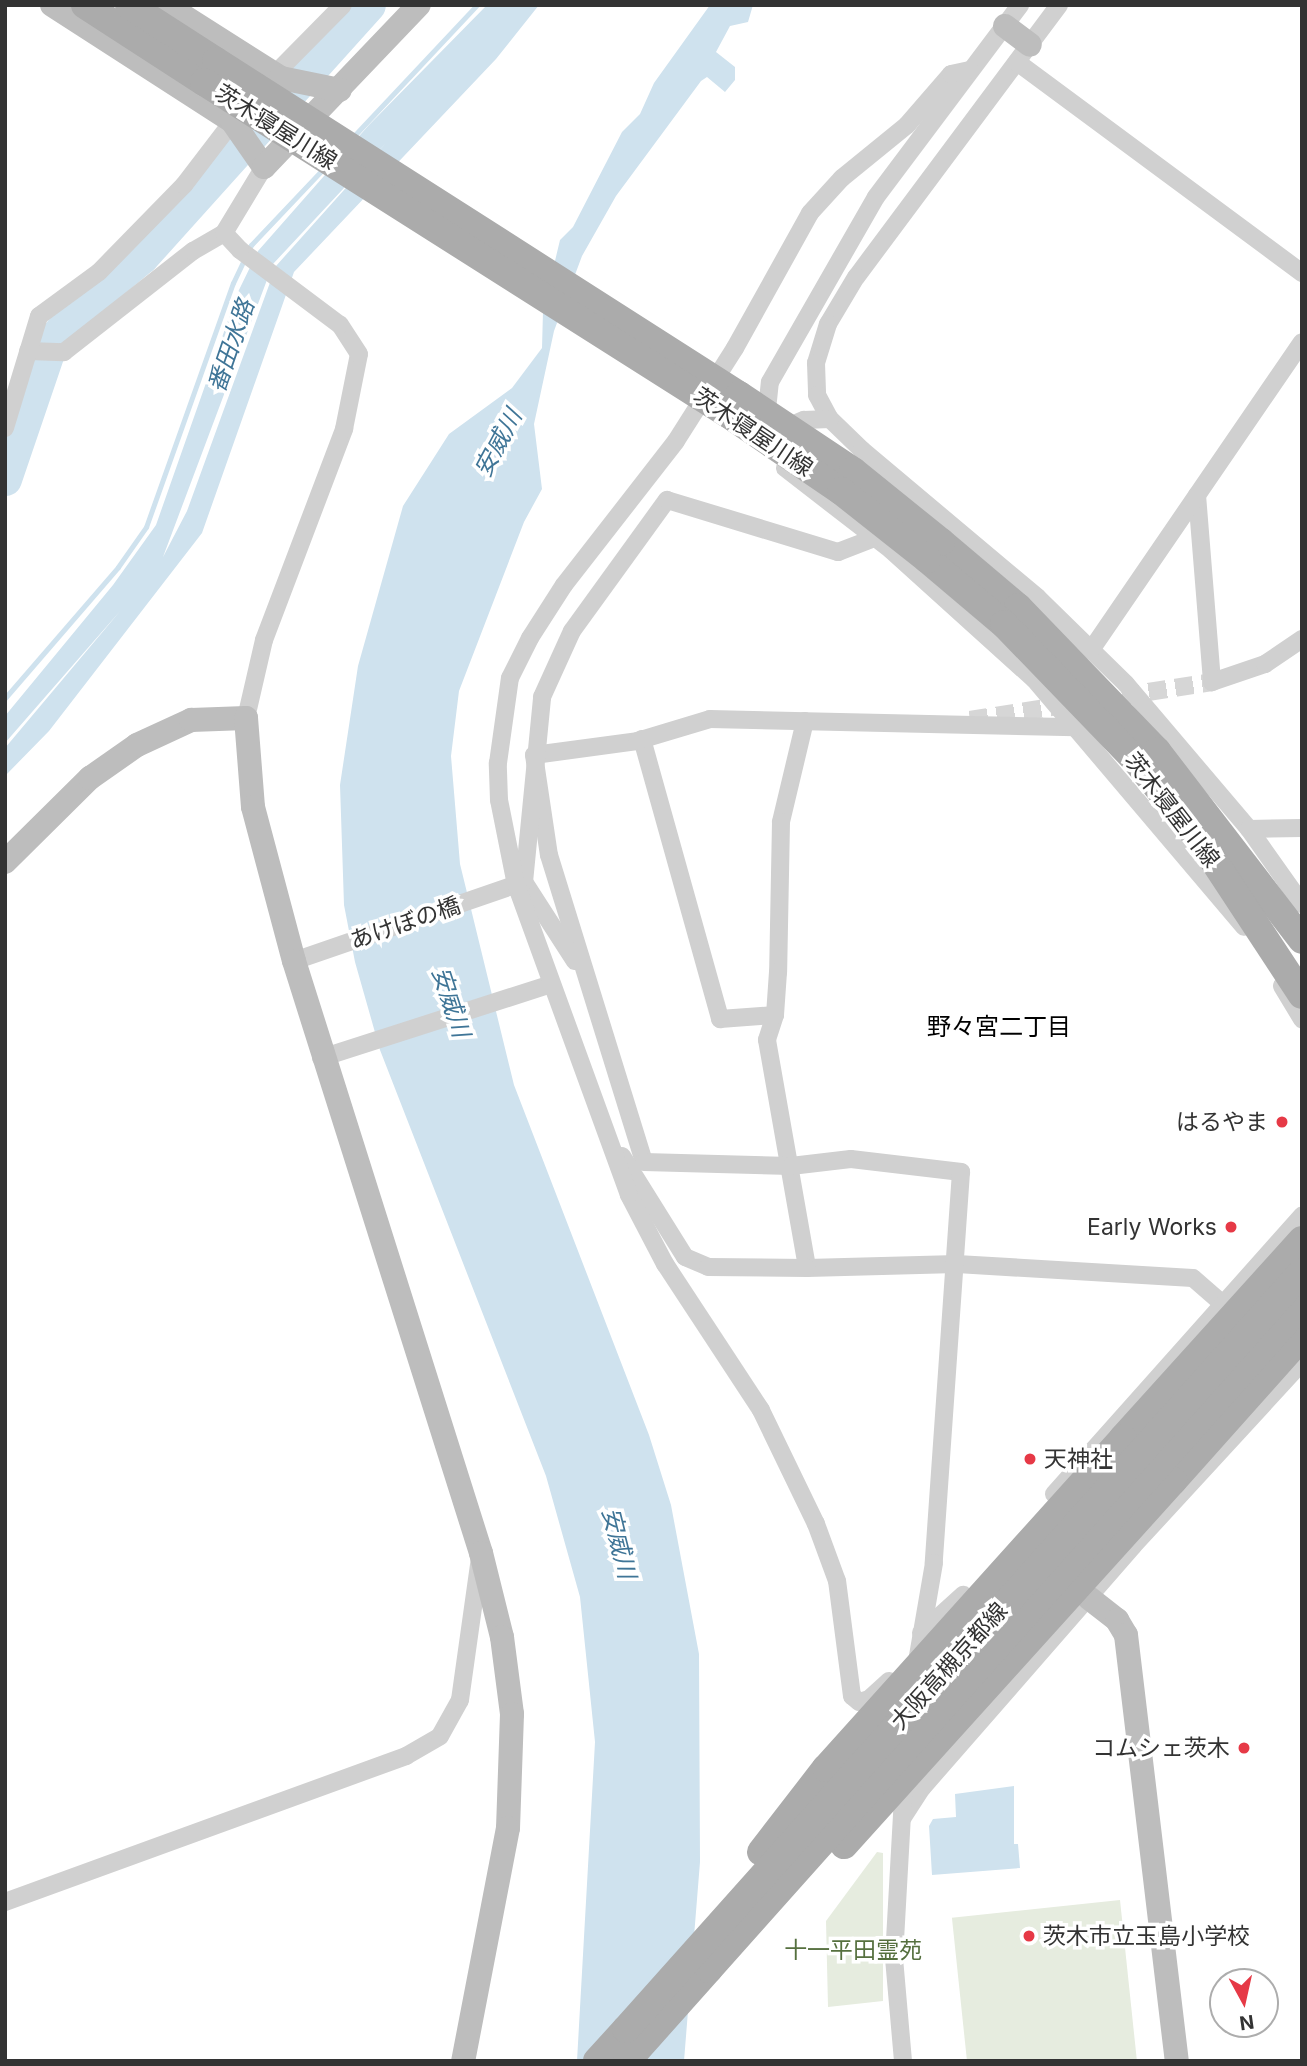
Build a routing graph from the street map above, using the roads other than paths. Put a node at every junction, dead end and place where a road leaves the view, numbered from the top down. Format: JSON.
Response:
{"nodes":[{"id":1,"x":52,"y":5,"type":"edge"},
{"id":2,"x":85,"y":5,"type":"edge"},
{"id":3,"x":129,"y":5,"type":"edge"},
{"id":4,"x":166,"y":5,"type":"edge"},
{"id":5,"x":344,"y":5,"type":"edge"},
{"id":6,"x":419,"y":5,"type":"edge"},
{"id":7,"x":1020,"y":5,"type":"edge"},
{"id":8,"x":1059,"y":5,"type":"edge"},
{"id":9,"x":1004,"y":26,"type":"junction"},
{"id":10,"x":1023,"y":53,"type":"junction"},
{"id":11,"x":970,"y":70,"type":"junction"},
{"id":12,"x":215,"y":74,"type":"junction"},
{"id":13,"x":278,"y":76,"type":"junction"},
{"id":14,"x":334,"y":88,"type":"junction"},
{"id":15,"x":237,"y":125,"type":"junction"},
{"id":16,"x":261,"y":164,"type":"junction"},
{"id":17,"x":224,"y":233,"type":"junction"},
{"id":18,"x":1302,"y":273,"type":"edge"},
{"id":19,"x":1302,"y":342,"type":"edge"},
{"id":20,"x":28,"y":351,"type":"junction"},
{"id":21,"x":831,"y":419,"type":"junction"},
{"id":22,"x":5,"y":428,"type":"edge"},
{"id":23,"x":768,"y":445,"type":"junction"},
{"id":24,"x":1197,"y":495,"type":"junction"},
{"id":25,"x":875,"y":538,"type":"junction"},
{"id":26,"x":934,"y":550,"type":"junction"},
{"id":27,"x":1302,"y":639,"type":"edge"},
{"id":28,"x":1091,"y":650,"type":"junction"},
{"id":29,"x":246,"y":718,"type":"junction"},
{"id":30,"x":805,"y":721,"type":"junction"},
{"id":31,"x":1076,"y":727,"type":"junction"},
{"id":32,"x":642,"y":739,"type":"junction"},
{"id":33,"x":534,"y":755,"type":"junction"},
{"id":34,"x":1302,"y":828,"type":"edge"},
{"id":35,"x":1249,"y":830,"type":"junction"},
{"id":36,"x":5,"y":862,"type":"edge"},
{"id":37,"x":517,"y":884,"type":"junction"},
{"id":38,"x":1302,"y":904,"type":"edge"},
{"id":39,"x":1302,"y":940,"type":"edge"},
{"id":40,"x":299,"y":960,"type":"junction"},
{"id":41,"x":587,"y":980,"type":"junction"},
{"id":42,"x":551,"y":984,"type":"junction"},
{"id":43,"x":1302,"y":995,"type":"edge"},
{"id":44,"x":775,"y":1015,"type":"junction"},
{"id":45,"x":1302,"y":1019,"type":"edge"},
{"id":46,"x":321,"y":1058,"type":"junction"},
{"id":47,"x":602,"y":1128,"type":"junction"},
{"id":48,"x":791,"y":1166,"type":"junction"},
{"id":49,"x":1302,"y":1216,"type":"edge"},
{"id":50,"x":1302,"y":1240,"type":"edge"},
{"id":51,"x":957,"y":1264,"type":"junction"},
{"id":52,"x":807,"y":1268,"type":"junction"},
{"id":53,"x":1302,"y":1272,"type":"edge"},
{"id":54,"x":1222,"y":1303,"type":"junction"},
{"id":55,"x":1302,"y":1304,"type":"edge"},
{"id":56,"x":1302,"y":1336,"type":"edge"},
{"id":57,"x":1302,"y":1362,"type":"edge"},
{"id":58,"x":1019,"y":1534,"type":"junction"},
{"id":59,"x":481,"y":1553,"type":"junction"},
{"id":60,"x":1089,"y":1598,"type":"junction"},
{"id":61,"x":921,"y":1633,"type":"junction"},
{"id":62,"x":916,"y":1659,"type":"junction"},
{"id":63,"x":901,"y":1820,"type":"junction"},
{"id":64,"x":5,"y":1902,"type":"edge"},
{"id":65,"x":709,"y":1969,"type":"junction"},
{"id":66,"x":626,"y":2029,"type":"junction"},
{"id":67,"x":463,"y":2061,"type":"edge"},
{"id":68,"x":597,"y":2061,"type":"edge"},
{"id":69,"x":627,"y":2061,"type":"edge"},
{"id":70,"x":902,"y":2061,"type":"edge"},
{"id":71,"x":1177,"y":2061,"type":"edge"}],
"edges":[{"from":1,"to":12,"type":"street"},
{"from":2,"to":12,"type":"main road","name":"茨木寝屋川線"},
{"from":3,"to":12,"type":"main road","name":"茨木寝屋川線"},
{"from":4,"to":12,"type":"street"},
{"from":5,"to":13,"type":"street"},
{"from":6,"to":14,"type":"street"},
{"from":7,"to":9,"type":"street"},
{"from":8,"to":10,"type":"street"},
{"from":9,"to":10,"type":"street"},
{"from":9,"to":11,"type":"street"},
{"from":10,"to":18,"type":"street"},
{"from":10,"to":21,"type":"street"},
{"from":11,"to":23,"type":"street"},
{"from":11,"to":37,"type":"street"},
{"from":12,"to":13,"type":"street"},
{"from":12,"to":15,"type":"street"},
{"from":12,"to":26,"type":"main road","name":"茨木寝屋川線","bridge":true},
{"from":13,"to":14,"type":"street"},
{"from":13,"to":15,"type":"street"},
{"from":14,"to":16,"type":"street"},
{"from":15,"to":16,"type":"street"},
{"from":15,"to":20,"type":"street"},
{"from":16,"to":17,"type":"street"},
{"from":17,"to":20,"type":"street"},
{"from":17,"to":29,"type":"street"},
{"from":19,"to":24,"type":"street"},
{"from":20,"to":22,"type":"street"},
{"from":21,"to":23,"type":"street"},
{"from":21,"to":28,"type":"street"},
{"from":23,"to":25,"type":"street"},
{"from":24,"to":27,"type":"street"},
{"from":24,"to":28,"type":"street"},
{"from":25,"to":31,"type":"street"},
{"from":25,"to":33,"type":"street"},
{"from":26,"to":39,"type":"main road","name":"茨木寝屋川線"},
{"from":26,"to":43,"type":"main road","name":"茨木寝屋川線"},
{"from":28,"to":35,"type":"street"},
{"from":29,"to":36,"type":"street"},
{"from":29,"to":40,"type":"street"},
{"from":30,"to":31,"type":"street"},
{"from":30,"to":32,"type":"street"},
{"from":30,"to":44,"type":"street"},
{"from":31,"to":45,"type":"street"},
{"from":32,"to":33,"type":"street"},
{"from":32,"to":44,"type":"street"},
{"from":33,"to":37,"type":"street"},
{"from":33,"to":41,"type":"street"},
{"from":34,"to":35,"type":"street"},
{"from":35,"to":38,"type":"street"},
{"from":37,"to":40,"type":"street","name":"あけぼの橋"},
{"from":37,"to":41,"type":"street"},
{"from":37,"to":42,"type":"street"},
{"from":40,"to":46,"type":"street"},
{"from":41,"to":48,"type":"street"},
{"from":42,"to":46,"type":"street"},
{"from":42,"to":47,"type":"street"},
{"from":44,"to":48,"type":"street"},
{"from":46,"to":59,"type":"street"},
{"from":47,"to":52,"type":"street"},
{"from":47,"to":62,"type":"street"},
{"from":48,"to":51,"type":"street"},
{"from":48,"to":52,"type":"street"},
{"from":49,"to":54,"type":"street"},
{"from":50,"to":66,"type":"main road","bridge":true},
{"from":51,"to":52,"type":"street"},
{"from":51,"to":54,"type":"street"},
{"from":51,"to":61,"type":"street"},
{"from":53,"to":66,"type":"main road","name":"大阪高槻京都線","bridge":true},
{"from":54,"to":58,"type":"street"},
{"from":55,"to":65,"type":"main road","name":"大阪高槻京都線","bridge":true},
{"from":56,"to":65,"type":"main road","bridge":true},
{"from":57,"to":60,"type":"street"},
{"from":58,"to":60,"type":"street"},
{"from":58,"to":61,"type":"street"},
{"from":59,"to":64,"type":"street"},
{"from":59,"to":67,"type":"street"},
{"from":60,"to":63,"type":"street"},
{"from":60,"to":71,"type":"street"},
{"from":61,"to":62,"type":"street"},
{"from":62,"to":63,"type":"street"},
{"from":63,"to":70,"type":"street"},
{"from":65,"to":69,"type":"main road","name":"大阪高槻京都線"},
{"from":66,"to":68,"type":"main road","name":"大阪高槻京都線"}]}
